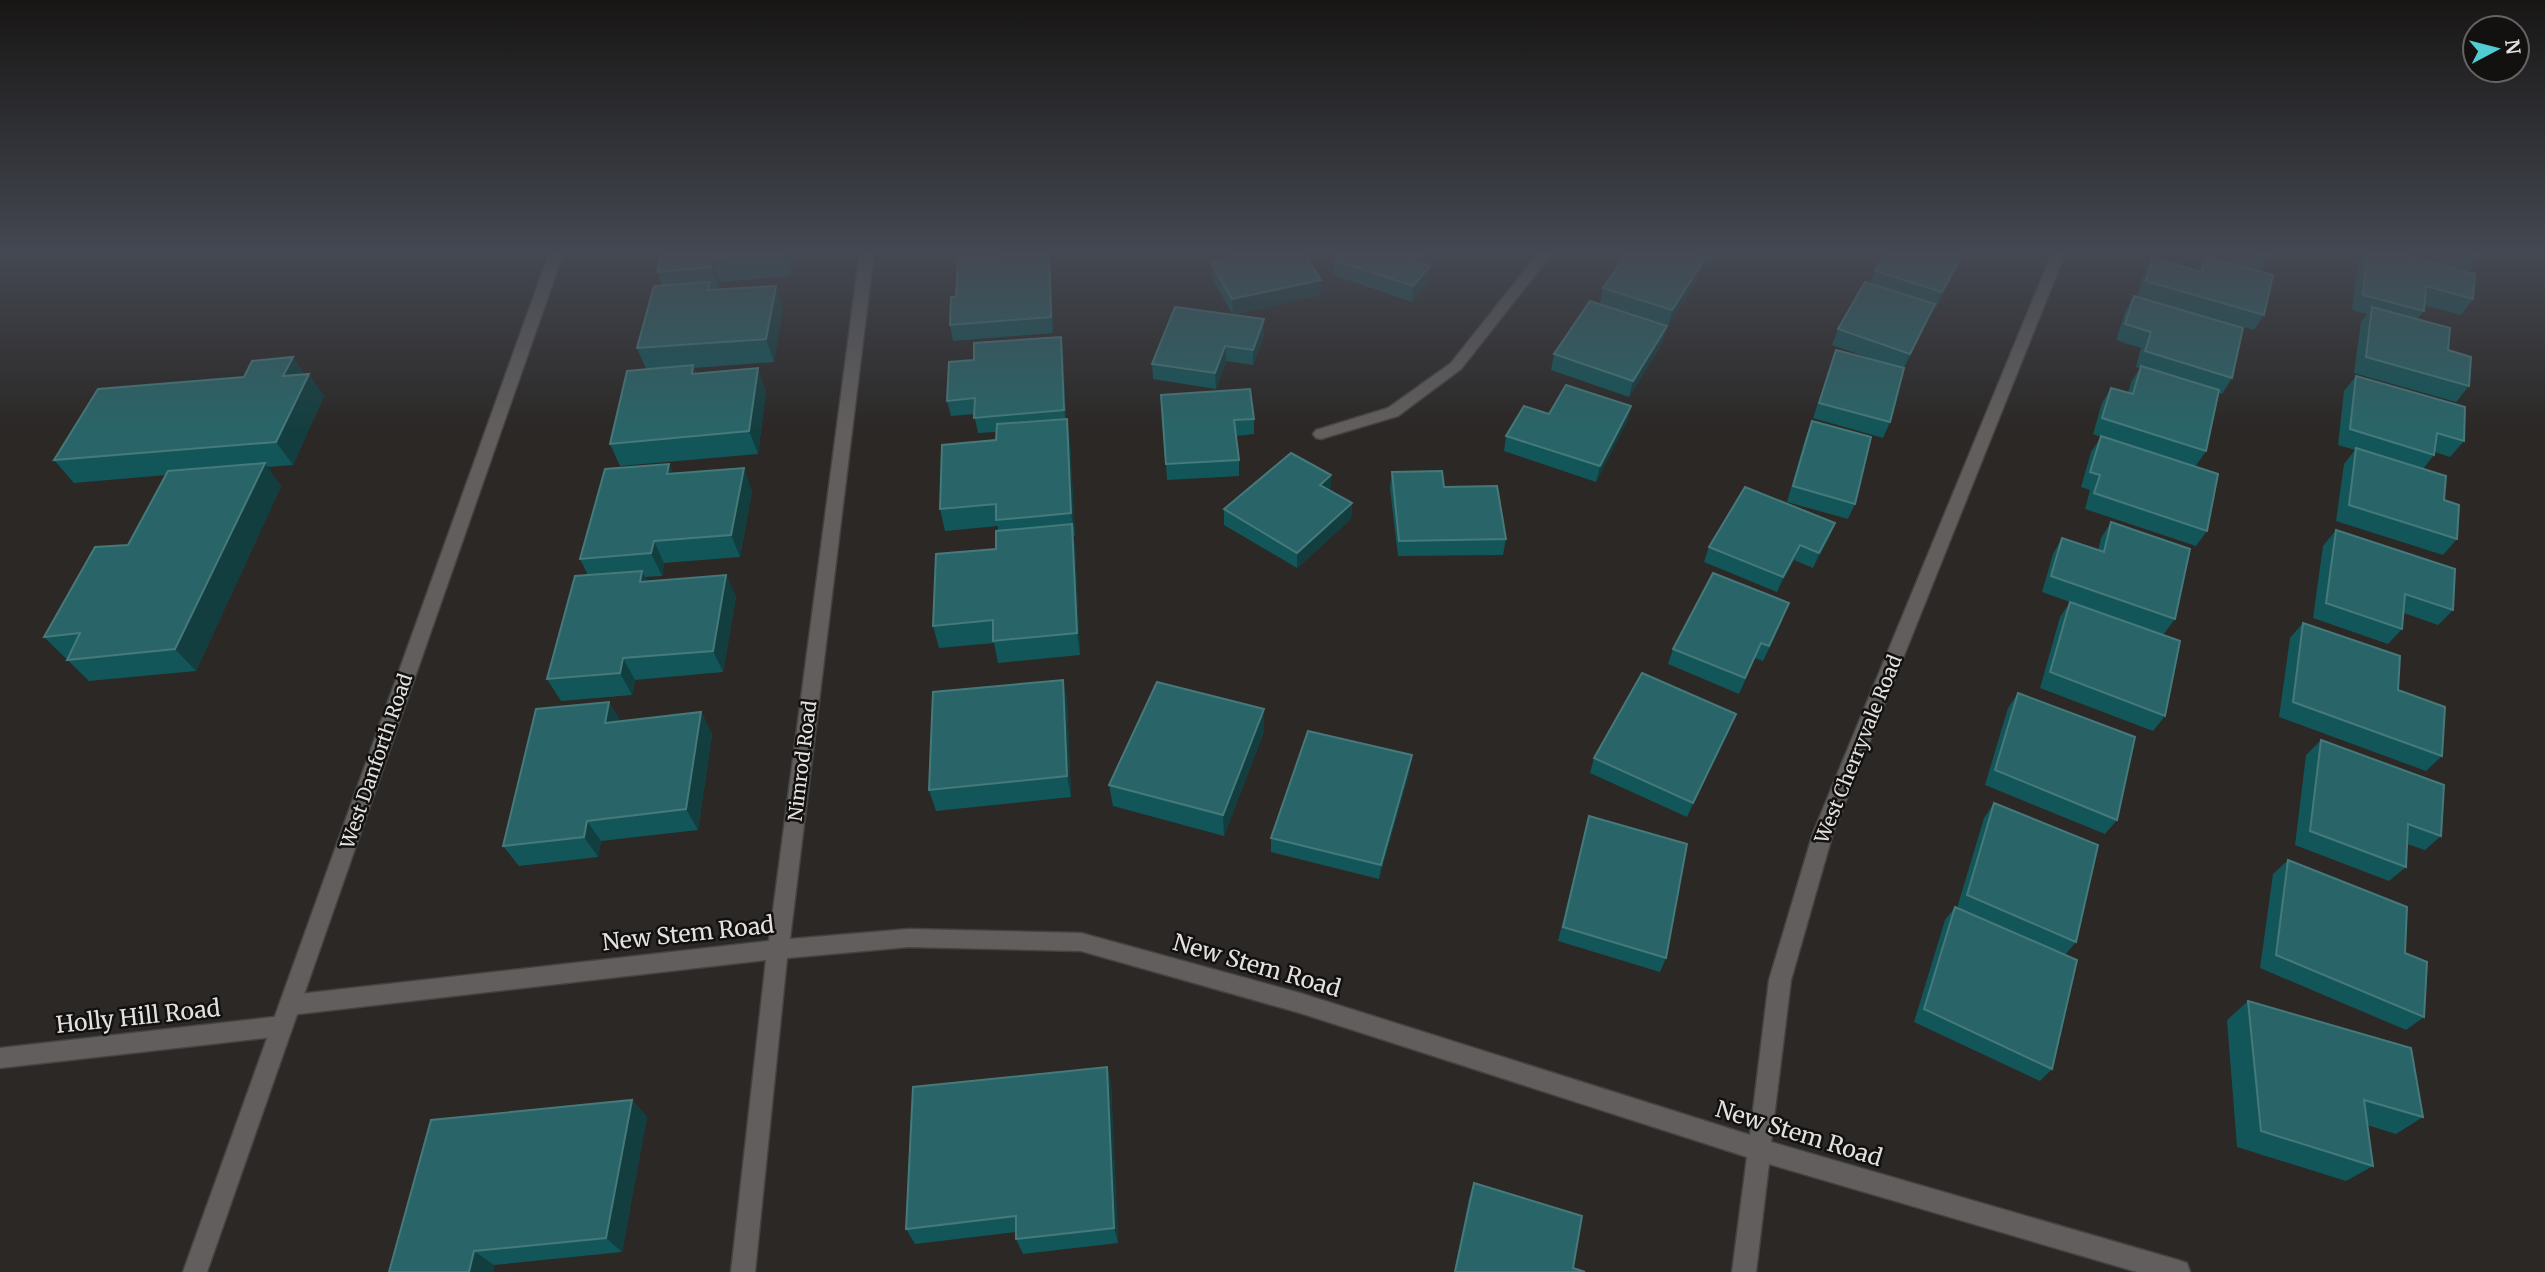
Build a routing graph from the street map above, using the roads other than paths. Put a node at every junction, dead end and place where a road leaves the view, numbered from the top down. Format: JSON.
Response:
{"nodes":[{"id":1,"x":536,"y":310,"type":"edge"},
{"id":2,"x":859,"y":310,"type":"edge"},
{"id":3,"x":1500,"y":310,"type":"edge"},
{"id":4,"x":2036,"y":310,"type":"edge"},
{"id":5,"x":1321,"y":434,"type":"dead end"},
{"id":6,"x":778,"y":949,"type":"junction"},
{"id":7,"x":290,"y":1005,"type":"junction"},
{"id":8,"x":282,"y":1026,"type":"junction"},
{"id":9,"x":0,"y":1058,"type":"edge"},
{"id":10,"x":1757,"y":1149,"type":"junction"},
{"id":11,"x":195,"y":1272,"type":"edge"},
{"id":12,"x":743,"y":1272,"type":"edge"},
{"id":13,"x":1744,"y":1272,"type":"edge"},
{"id":14,"x":2178,"y":1272,"type":"edge"}],
"edges":[{"from":1,"to":7,"type":"street","name":"West Danforth Road"},
{"from":2,"to":6,"type":"street","name":"Nimrod Road"},
{"from":3,"to":5,"type":"street"},
{"from":4,"to":10,"type":"street","name":"West Cherryvale Road"},
{"from":6,"to":7,"type":"street","name":"New Stem Road"},
{"from":6,"to":10,"type":"street","name":"New Stem Road"},
{"from":6,"to":12,"type":"street","name":"Nimrod Road"},
{"from":7,"to":8,"type":"street","name":"West Danforth Road"},
{"from":8,"to":9,"type":"street","name":"Holly Hill Road"},
{"from":8,"to":11,"type":"street","name":"West Danforth Road"},
{"from":10,"to":13,"type":"street","name":"West Cherryvale Road"},
{"from":10,"to":14,"type":"street","name":"New Stem Road"}]}
